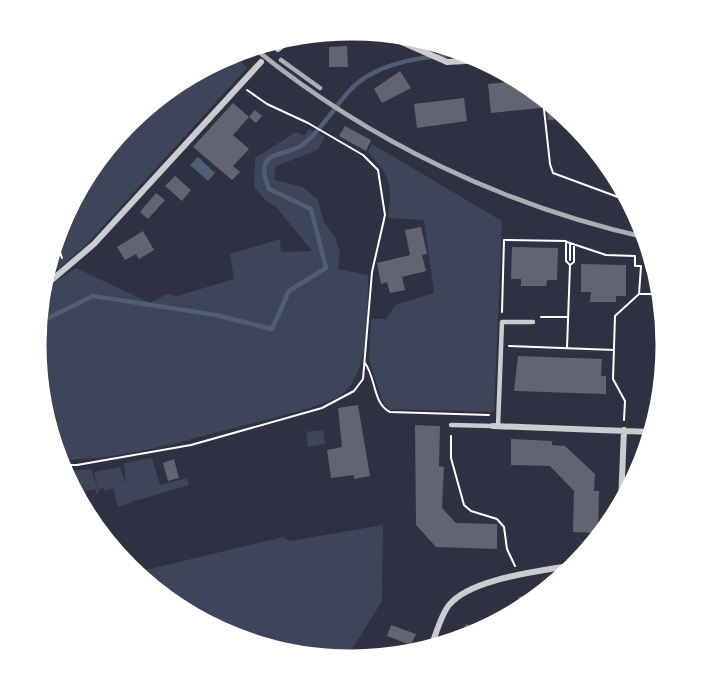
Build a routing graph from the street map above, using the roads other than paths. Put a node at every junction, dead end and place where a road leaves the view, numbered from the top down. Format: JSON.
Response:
{"nodes":[{"id":1,"x":408,"y":44,"type":"edge"},
{"id":2,"x":261,"y":62,"type":"dead end"},
{"id":3,"x":468,"y":62,"type":"edge"},
{"id":4,"x":53,"y":280,"type":"edge"},
{"id":5,"x":533,"y":322,"type":"dead end"},
{"id":6,"x":451,"y":425,"type":"road end"},
{"id":7,"x":496,"y":426,"type":"junction"},
{"id":8,"x":624,"y":430,"type":"junction"},
{"id":9,"x":646,"y":432,"type":"edge"},
{"id":10,"x":621,"y":491,"type":"edge"},
{"id":11,"x":563,"y":568,"type":"edge"},
{"id":12,"x":433,"y":641,"type":"edge"}],
"edges":[{"from":1,"to":3,"type":"street"},
{"from":2,"to":4,"type":"street"},
{"from":5,"to":7,"type":"lane"},
{"from":6,"to":7,"type":"lane"},
{"from":7,"to":8,"type":"street"},
{"from":8,"to":9,"type":"street"},
{"from":8,"to":10,"type":"street"},
{"from":11,"to":12,"type":"street"}]}
